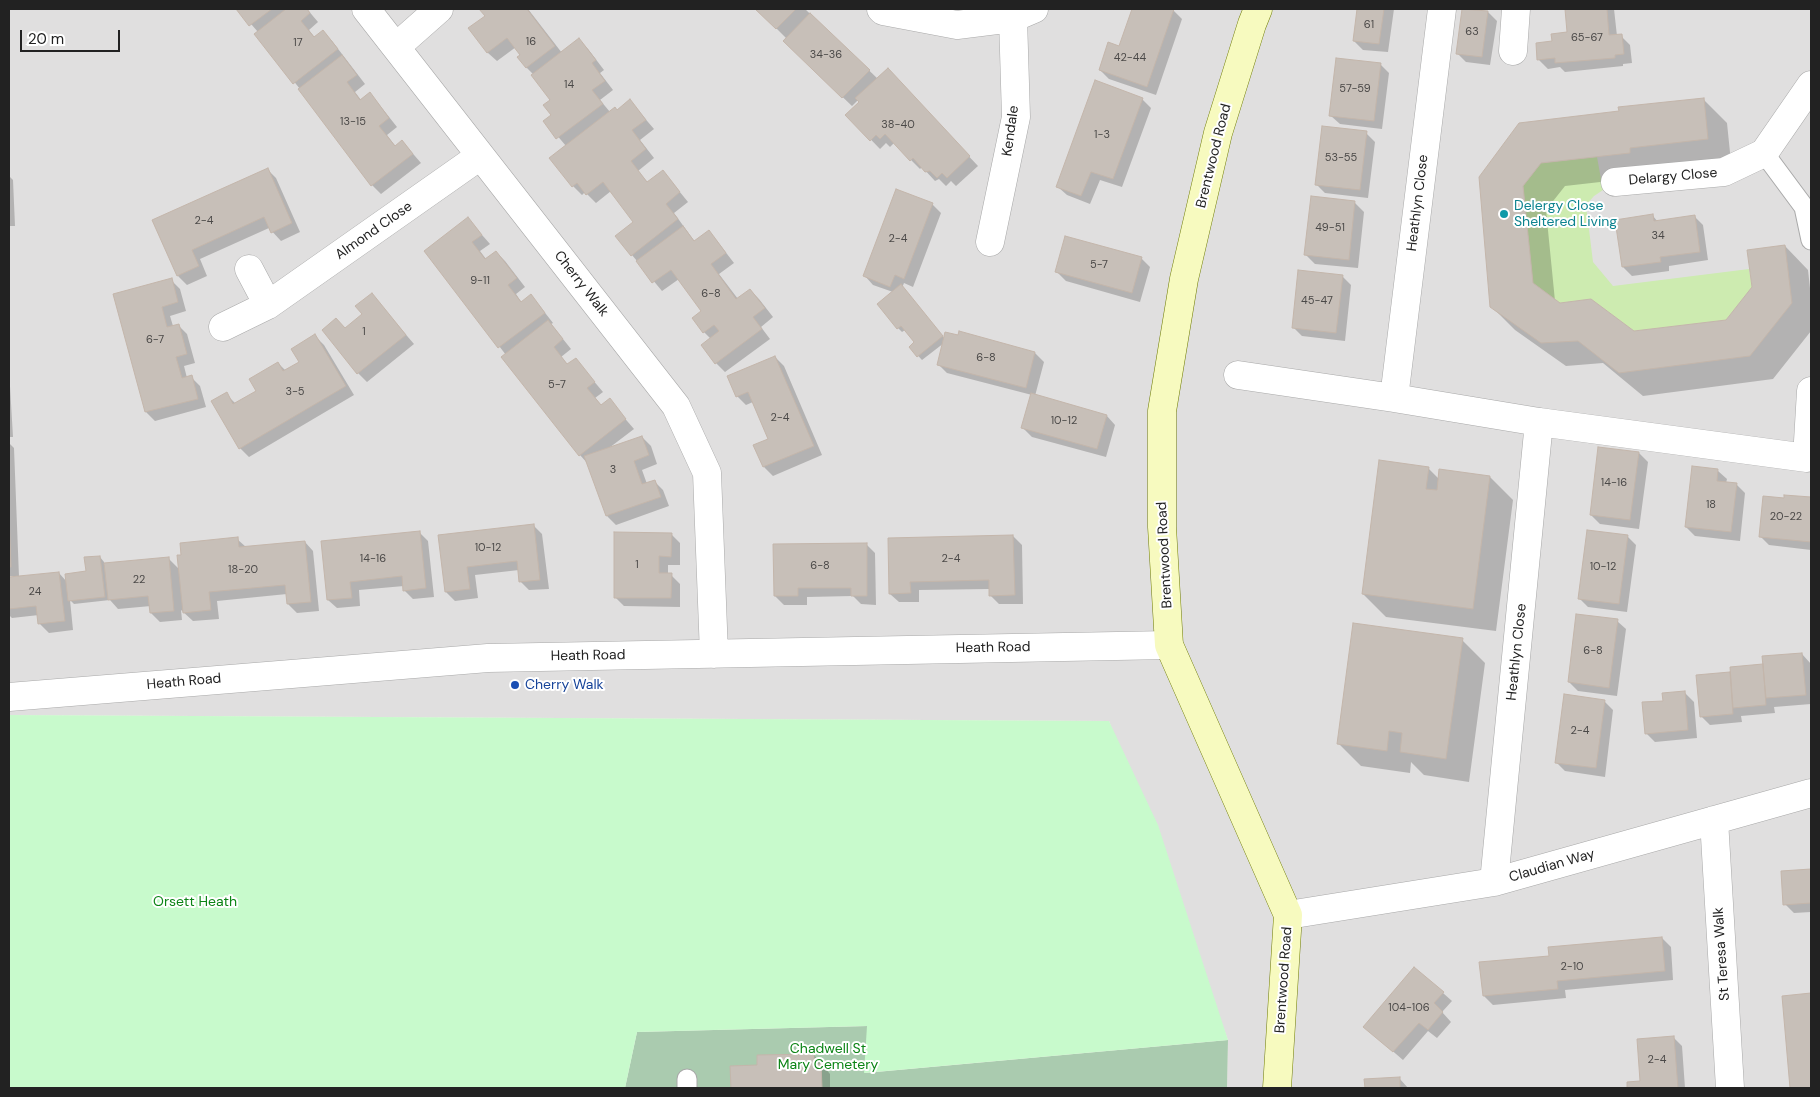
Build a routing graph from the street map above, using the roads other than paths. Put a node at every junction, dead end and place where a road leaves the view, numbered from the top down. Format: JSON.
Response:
{"nodes":[{"id":1,"x":366,"y":9,"type":"edge"},
{"id":2,"x":439,"y":9,"type":"edge"},
{"id":3,"x":881,"y":9,"type":"edge"},
{"id":4,"x":1258,"y":9,"type":"edge"},
{"id":5,"x":1442,"y":9,"type":"edge"},
{"id":6,"x":1516,"y":9,"type":"edge"},
{"id":7,"x":1023,"y":14,"type":"edge"},
{"id":8,"x":396,"y":47,"type":"junction"},
{"id":9,"x":1512,"y":51,"type":"dead end"},
{"id":10,"x":1811,"y":85,"type":"edge"},
{"id":11,"x":1764,"y":153,"type":"junction"},
{"id":12,"x":480,"y":156,"type":"junction"},
{"id":13,"x":1615,"y":182,"type":"dead end"},
{"id":14,"x":1811,"y":240,"type":"edge"},
{"id":15,"x":990,"y":242,"type":"dead end"},
{"id":16,"x":249,"y":269,"type":"dead end"},
{"id":17,"x":268,"y":305,"type":"junction"},
{"id":18,"x":223,"y":327,"type":"dead end"},
{"id":19,"x":1238,"y":375,"type":"dead end"},
{"id":20,"x":1811,"y":391,"type":"edge"},
{"id":21,"x":1394,"y":398,"type":"junction"},
{"id":22,"x":1539,"y":422,"type":"junction"},
{"id":23,"x":1169,"y":645,"type":"junction"},
{"id":24,"x":714,"y":654,"type":"junction"},
{"id":25,"x":9,"y":697,"type":"edge"},
{"id":26,"x":1811,"y":793,"type":"edge"},
{"id":27,"x":1714,"y":820,"type":"junction"},
{"id":28,"x":1494,"y":882,"type":"junction"},
{"id":29,"x":1288,"y":915,"type":"junction"},
{"id":30,"x":1277,"y":1088,"type":"edge"},
{"id":31,"x":1730,"y":1088,"type":"edge"}],
"edges":[{"from":1,"to":8,"type":"street","name":"Cherry Walk"},
{"from":2,"to":8,"type":"street"},
{"from":3,"to":7,"type":"street"},
{"from":4,"to":23,"type":"street","name":"Brentwood Road"},
{"from":5,"to":21,"type":"street","name":"Heathlyn Close"},
{"from":6,"to":9,"type":"street"},
{"from":7,"to":15,"type":"street","name":"Kendale"},
{"from":8,"to":12,"type":"street","name":"Cherry Walk"},
{"from":10,"to":11,"type":"street","name":"Delargy Close"},
{"from":11,"to":13,"type":"street","name":"Delargy Close"},
{"from":11,"to":14,"type":"lane"},
{"from":12,"to":17,"type":"street","name":"Almond Close"},
{"from":12,"to":24,"type":"street","name":"Cherry Walk"},
{"from":16,"to":17,"type":"street"},
{"from":17,"to":18,"type":"street","name":"Almond Close"},
{"from":19,"to":21,"type":"street"},
{"from":20,"to":22,"type":"street"},
{"from":21,"to":22,"type":"street"},
{"from":22,"to":28,"type":"street","name":"Heathlyn Close"},
{"from":23,"to":24,"type":"street","name":"Heath Road"},
{"from":23,"to":29,"type":"street","name":"Brentwood Road"},
{"from":24,"to":25,"type":"street","name":"Heath Road"},
{"from":26,"to":27,"type":"street","name":"Claudian Way"},
{"from":27,"to":28,"type":"street","name":"Claudian Way"},
{"from":27,"to":31,"type":"street","name":"St Teresa Walk"},
{"from":28,"to":29,"type":"street","name":"Claudian Way"},
{"from":29,"to":30,"type":"street","name":"Brentwood Road"}]}
